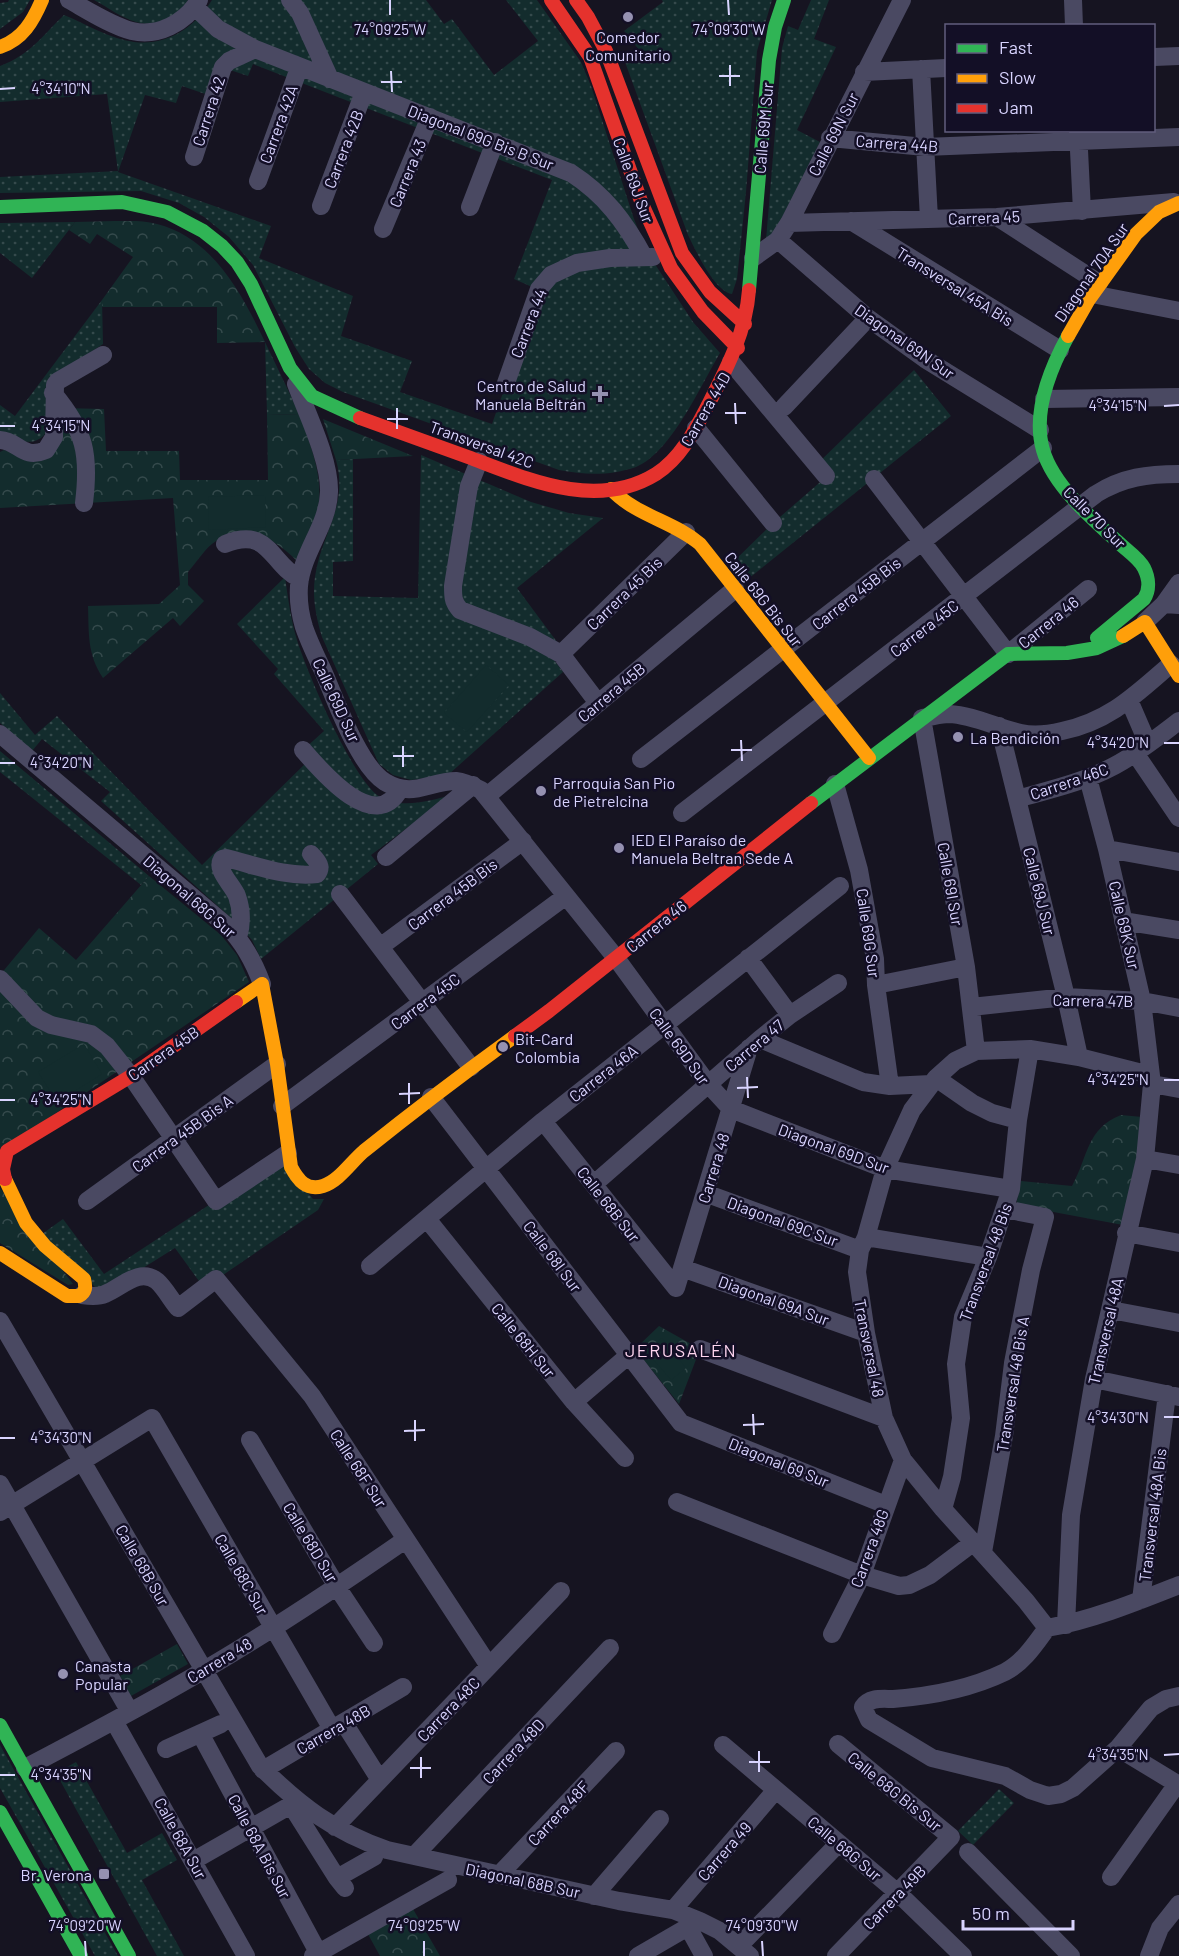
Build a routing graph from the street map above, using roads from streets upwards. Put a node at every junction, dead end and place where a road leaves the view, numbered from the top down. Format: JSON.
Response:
{"nodes":[{"id":1,"x":42,"y":0,"type":"edge"},
{"id":2,"x":69,"y":0,"type":"edge"},
{"id":3,"x":290,"y":0,"type":"edge"},
{"id":4,"x":551,"y":0,"type":"edge"},
{"id":5,"x":576,"y":0,"type":"edge"},
{"id":6,"x":784,"y":0,"type":"edge"},
{"id":7,"x":902,"y":0,"type":"edge"},
{"id":8,"x":1073,"y":0,"type":"edge"},
{"id":9,"x":197,"y":4,"type":"edge"},
{"id":10,"x":1074,"y":24,"type":"edge"},
{"id":11,"x":0,"y":47,"type":"edge"},
{"id":12,"x":255,"y":49,"type":"junction"},
{"id":13,"x":1179,"y":56,"type":"edge"},
{"id":14,"x":1155,"y":57,"type":"edge"},
{"id":15,"x":299,"y":68,"type":"junction"},
{"id":16,"x":945,"y":68,"type":"edge"},
{"id":17,"x":921,"y":69,"type":"junction"},
{"id":18,"x":864,"y":72,"type":"junction"},
{"id":19,"x":330,"y":79,"type":"junction"},
{"id":20,"x":364,"y":92,"type":"junction"},
{"id":21,"x":430,"y":117,"type":"junction"},
{"id":22,"x":1078,"y":136,"type":"edge"},
{"id":23,"x":1179,"y":137,"type":"edge"},
{"id":24,"x":830,"y":138,"type":"junction"},
{"id":25,"x":495,"y":142,"type":"junction"},
{"id":26,"x":925,"y":147,"type":"junction"},
{"id":27,"x":194,"y":157,"type":"dead end"},
{"id":28,"x":258,"y":181,"type":"dead end"},
{"id":29,"x":1179,"y":202,"type":"edge"},
{"id":30,"x":321,"y":206,"type":"dead end"},
{"id":31,"x":0,"y":207,"type":"edge"},
{"id":32,"x":470,"y":207,"type":"dead end"},
{"id":33,"x":1082,"y":211,"type":"junction"},
{"id":34,"x":997,"y":217,"type":"junction"},
{"id":35,"x":929,"y":219,"type":"junction"},
{"id":36,"x":851,"y":221,"type":"junction"},
{"id":37,"x":789,"y":223,"type":"junction"},
{"id":38,"x":383,"y":230,"type":"dead end"},
{"id":39,"x":778,"y":240,"type":"junction"},
{"id":40,"x":644,"y":257,"type":"junction"},
{"id":41,"x":666,"y":258,"type":"junction"},
{"id":42,"x":753,"y":258,"type":"junction"},
{"id":43,"x":1096,"y":289,"type":"junction"},
{"id":44,"x":1179,"y":311,"type":"edge"},
{"id":45,"x":868,"y":318,"type":"junction"},
{"id":46,"x":745,"y":324,"type":"junction"},
{"id":47,"x":1060,"y":350,"type":"junction"},
{"id":48,"x":103,"y":355,"type":"dead end"},
{"id":49,"x":734,"y":355,"type":"junction"},
{"id":50,"x":290,"y":368,"type":"junction"},
{"id":51,"x":507,"y":383,"type":"dead end"},
{"id":52,"x":53,"y":393,"type":"junction"},
{"id":53,"x":1179,"y":398,"type":"edge"},
{"id":54,"x":1044,"y":399,"type":"junction"},
{"id":55,"x":784,"y":407,"type":"dead end"},
{"id":56,"x":696,"y":428,"type":"junction"},
{"id":57,"x":1041,"y":429,"type":"junction"},
{"id":58,"x":0,"y":440,"type":"edge"},
{"id":59,"x":1042,"y":448,"type":"junction"},
{"id":60,"x":479,"y":461,"type":"junction"},
{"id":61,"x":1179,"y":474,"type":"edge"},
{"id":62,"x":826,"y":477,"type":"dead end"},
{"id":63,"x":874,"y":478,"type":"dead end"},
{"id":64,"x":611,"y":489,"type":"junction"},
{"id":65,"x":84,"y":502,"type":"dead end"},
{"id":66,"x":1082,"y":506,"type":"junction"},
{"id":67,"x":773,"y":523,"type":"dead end"},
{"id":68,"x":687,"y":532,"type":"junction"},
{"id":69,"x":922,"y":542,"type":"junction"},
{"id":70,"x":225,"y":544,"type":"dead end"},
{"id":71,"x":300,"y":579,"type":"junction"},
{"id":72,"x":1179,"y":583,"type":"edge"},
{"id":73,"x":735,"y":589,"type":"junction"},
{"id":74,"x":1088,"y":590,"type":"dead end"},
{"id":75,"x":964,"y":597,"type":"junction"},
{"id":76,"x":1172,"y":604,"type":"edge"},
{"id":77,"x":1145,"y":622,"type":"junction"},
{"id":78,"x":783,"y":649,"type":"junction"},
{"id":79,"x":1081,"y":651,"type":"junction"},
{"id":80,"x":561,"y":654,"type":"junction"},
{"id":81,"x":1008,"y":654,"type":"junction"},
{"id":82,"x":1175,"y":670,"type":"edge"},
{"id":83,"x":1129,"y":700,"type":"junction"},
{"id":84,"x":598,"y":703,"type":"junction"},
{"id":85,"x":826,"y":703,"type":"junction"},
{"id":86,"x":922,"y":718,"type":"junction"},
{"id":87,"x":1179,"y":721,"type":"edge"},
{"id":88,"x":999,"y":726,"type":"junction"},
{"id":89,"x":0,"y":734,"type":"edge"},
{"id":90,"x":1142,"y":749,"type":"junction"},
{"id":91,"x":303,"y":750,"type":"dead end"},
{"id":92,"x":869,"y":758,"type":"junction"},
{"id":93,"x":641,"y":759,"type":"dead end"},
{"id":94,"x":1088,"y":778,"type":"junction"},
{"id":95,"x":835,"y":784,"type":"junction"},
{"id":96,"x":400,"y":789,"type":"junction"},
{"id":97,"x":480,"y":791,"type":"junction"},
{"id":98,"x":1017,"y":799,"type":"junction"},
{"id":99,"x":682,"y":813,"type":"dead end"},
{"id":100,"x":1179,"y":818,"type":"edge"},
{"id":101,"x":523,"y":841,"type":"junction"},
{"id":102,"x":1107,"y":849,"type":"junction"},
{"id":103,"x":311,"y":854,"type":"dead end"},
{"id":104,"x":386,"y":857,"type":"dead end"},
{"id":105,"x":1179,"y":862,"type":"edge"},
{"id":106,"x":840,"y":886,"type":"dead end"},
{"id":107,"x":340,"y":894,"type":"dead end"},
{"id":108,"x":566,"y":896,"type":"junction"},
{"id":109,"x":1123,"y":921,"type":"junction"},
{"id":110,"x":1179,"y":930,"type":"edge"},
{"id":111,"x":238,"y":938,"type":"junction"},
{"id":112,"x":380,"y":947,"type":"junction"},
{"id":113,"x":616,"y":958,"type":"junction"},
{"id":114,"x":748,"y":958,"type":"junction"},
{"id":115,"x":966,"y":967,"type":"junction"},
{"id":116,"x":0,"y":980,"type":"edge"},
{"id":117,"x":838,"y":983,"type":"dead end"},
{"id":118,"x":262,"y":984,"type":"junction"},
{"id":119,"x":876,"y":985,"type":"junction"},
{"id":120,"x":1066,"y":997,"type":"junction"},
{"id":121,"x":1142,"y":1001,"type":"junction"},
{"id":122,"x":423,"y":1003,"type":"junction"},
{"id":123,"x":971,"y":1008,"type":"junction"},
{"id":124,"x":1179,"y":1008,"type":"edge"},
{"id":125,"x":790,"y":1015,"type":"junction"},
{"id":126,"x":664,"y":1025,"type":"junction"},
{"id":127,"x":755,"y":1043,"type":"junction"},
{"id":128,"x":1030,"y":1049,"type":"junction"},
{"id":129,"x":976,"y":1051,"type":"junction"},
{"id":130,"x":1079,"y":1057,"type":"junction"},
{"id":131,"x":277,"y":1064,"type":"junction"},
{"id":132,"x":471,"y":1067,"type":"junction"},
{"id":133,"x":131,"y":1076,"type":"junction"},
{"id":134,"x":1151,"y":1080,"type":"junction"},
{"id":135,"x":933,"y":1081,"type":"junction"},
{"id":136,"x":708,"y":1084,"type":"junction"},
{"id":137,"x":890,"y":1086,"type":"junction"},
{"id":138,"x":1179,"y":1089,"type":"edge"},
{"id":139,"x":431,"y":1097,"type":"junction"},
{"id":140,"x":282,"y":1106,"type":"junction"},
{"id":141,"x":731,"y":1109,"type":"junction"},
{"id":142,"x":1018,"y":1120,"type":"junction"},
{"id":143,"x":543,"y":1121,"type":"junction"},
{"id":144,"x":174,"y":1139,"type":"junction"},
{"id":145,"x":288,"y":1153,"type":"junction"},
{"id":146,"x":1145,"y":1159,"type":"junction"},
{"id":147,"x":1179,"y":1165,"type":"edge"},
{"id":148,"x":486,"y":1169,"type":"junction"},
{"id":149,"x":885,"y":1169,"type":"junction"},
{"id":150,"x":303,"y":1184,"type":"joint"},
{"id":151,"x":594,"y":1184,"type":"junction"},
{"id":152,"x":1011,"y":1189,"type":"junction"},
{"id":153,"x":705,"y":1193,"type":"junction"},
{"id":154,"x":87,"y":1201,"type":"dead end"},
{"id":155,"x":1005,"y":1209,"type":"junction"},
{"id":156,"x":427,"y":1219,"type":"junction"},
{"id":157,"x":1126,"y":1233,"type":"junction"},
{"id":158,"x":863,"y":1243,"type":"junction"},
{"id":159,"x":1179,"y":1243,"type":"edge"},
{"id":160,"x":0,"y":1253,"type":"edge"},
{"id":161,"x":988,"y":1257,"type":"junction"},
{"id":162,"x":370,"y":1266,"type":"dead end"},
{"id":163,"x":682,"y":1268,"type":"junction"},
{"id":164,"x":676,"y":1288,"type":"joint"},
{"id":165,"x":82,"y":1294,"type":"junction"},
{"id":166,"x":1111,"y":1310,"type":"junction"},
{"id":167,"x":0,"y":1321,"type":"edge"},
{"id":168,"x":1179,"y":1323,"type":"edge"},
{"id":169,"x":866,"y":1333,"type":"junction"},
{"id":170,"x":5,"y":1341,"type":"edge"},
{"id":171,"x":700,"y":1349,"type":"dead end"},
{"id":172,"x":629,"y":1355,"type":"junction"},
{"id":173,"x":1094,"y":1379,"type":"junction"},
{"id":174,"x":1173,"y":1396,"type":"edge"},
{"id":175,"x":574,"y":1402,"type":"junction"},
{"id":176,"x":675,"y":1415,"type":"joint"},
{"id":177,"x":884,"y":1418,"type":"junction"},
{"id":178,"x":250,"y":1440,"type":"dead end"},
{"id":179,"x":625,"y":1458,"type":"dead end"},
{"id":180,"x":903,"y":1460,"type":"junction"},
{"id":181,"x":83,"y":1462,"type":"junction"},
{"id":182,"x":0,"y":1484,"type":"edge"},
{"id":183,"x":677,"y":1502,"type":"dead end"},
{"id":184,"x":885,"y":1505,"type":"junction"},
{"id":185,"x":6,"y":1508,"type":"edge"},
{"id":186,"x":943,"y":1509,"type":"junction"},
{"id":187,"x":405,"y":1540,"type":"junction"},
{"id":188,"x":978,"y":1547,"type":"junction"},
{"id":189,"x":862,"y":1575,"type":"junction"},
{"id":190,"x":1179,"y":1586,"type":"edge"},
{"id":191,"x":337,"y":1587,"type":"junction"},
{"id":192,"x":561,"y":1591,"type":"dead end"},
{"id":193,"x":1141,"y":1600,"type":"junction"},
{"id":194,"x":1065,"y":1625,"type":"junction"},
{"id":195,"x":272,"y":1628,"type":"junction"},
{"id":196,"x":1047,"y":1628,"type":"junction"},
{"id":197,"x":832,"y":1634,"type":"dead end"},
{"id":198,"x":374,"y":1643,"type":"dead end"},
{"id":199,"x":610,"y":1648,"type":"dead end"},
{"id":200,"x":489,"y":1666,"type":"junction"},
{"id":201,"x":205,"y":1670,"type":"junction"},
{"id":202,"x":403,"y":1687,"type":"dead end"},
{"id":203,"x":1177,"y":1696,"type":"edge"},
{"id":204,"x":122,"y":1716,"type":"junction"},
{"id":205,"x":221,"y":1724,"type":"dead end"},
{"id":206,"x":0,"y":1725,"type":"edge"},
{"id":207,"x":338,"y":1726,"type":"junction"},
{"id":208,"x":201,"y":1735,"type":"junction"},
{"id":209,"x":838,"y":1744,"type":"dead end"},
{"id":210,"x":723,"y":1746,"type":"dead end"},
{"id":211,"x":1118,"y":1748,"type":"junction"},
{"id":212,"x":166,"y":1749,"type":"dead end"},
{"id":213,"x":616,"y":1751,"type":"dead end"},
{"id":214,"x":25,"y":1768,"type":"junction"},
{"id":215,"x":263,"y":1770,"type":"junction"},
{"id":216,"x":380,"y":1780,"type":"junction"},
{"id":217,"x":1178,"y":1785,"type":"edge"},
{"id":218,"x":775,"y":1791,"type":"junction"},
{"id":219,"x":294,"y":1803,"type":"junction"},
{"id":220,"x":0,"y":1812,"type":"edge"},
{"id":221,"x":660,"y":1819,"type":"dead end"},
{"id":222,"x":334,"y":1827,"type":"junction"},
{"id":223,"x":250,"y":1829,"type":"junction"},
{"id":224,"x":951,"y":1837,"type":"joint"},
{"id":225,"x":839,"y":1843,"type":"junction"},
{"id":226,"x":968,"y":1852,"type":"dead end"},
{"id":227,"x":415,"y":1855,"type":"junction"},
{"id":228,"x":374,"y":1857,"type":"dead end"},
{"id":229,"x":193,"y":1861,"type":"junction"},
{"id":230,"x":499,"y":1875,"type":"junction"},
{"id":231,"x":1111,"y":1877,"type":"dead end"},
{"id":232,"x":448,"y":1880,"type":"dead end"},
{"id":233,"x":898,"y":1893,"type":"junction"},
{"id":234,"x":594,"y":1896,"type":"junction"},
{"id":235,"x":1179,"y":1904,"type":"edge"},
{"id":236,"x":673,"y":1910,"type":"junction"},
{"id":237,"x":744,"y":1951,"type":"edge"},
{"id":238,"x":847,"y":1952,"type":"edge"},
{"id":239,"x":317,"y":1955,"type":"edge"},
{"id":240,"x":643,"y":1955,"type":"edge"},
{"id":241,"x":81,"y":1956,"type":"edge"},
{"id":242,"x":129,"y":1956,"type":"edge"},
{"id":243,"x":246,"y":1956,"type":"edge"},
{"id":244,"x":704,"y":1956,"type":"edge"},
{"id":245,"x":963,"y":1956,"type":"edge"},
{"id":246,"x":1071,"y":1956,"type":"edge"},
{"id":247,"x":1149,"y":1956,"type":"edge"}],
"edges":[{"from":1,"to":11,"type":"street"},
{"from":2,"to":9,"type":"street","name":"Diagonal 69G Bis B Sur"},
{"from":3,"to":19,"type":"street"},
{"from":4,"to":41,"type":"street","name":"Calle 69J Sur"},
{"from":5,"to":46,"type":"street","name":"Calle 69J Sur"},
{"from":6,"to":42,"type":"street","name":"Calle 69M Sur"},
{"from":7,"to":18,"type":"street","name":"Calle 69N Sur"},
{"from":8,"to":10,"type":"street"},
{"from":9,"to":12,"type":"street","name":"Diagonal 69G Bis B Sur"},
{"from":12,"to":15,"type":"street","name":"Diagonal 69G Bis B Sur"},
{"from":12,"to":27,"type":"street","name":"Carrera 42"},
{"from":13,"to":14,"type":"street"},
{"from":15,"to":19,"type":"street","name":"Diagonal 69G Bis B Sur"},
{"from":15,"to":28,"type":"street","name":"Carrera 42A"},
{"from":16,"to":17,"type":"street"},
{"from":17,"to":18,"type":"street"},
{"from":17,"to":26,"type":"street"},
{"from":18,"to":24,"type":"street","name":"Calle 69N Sur"},
{"from":19,"to":20,"type":"street","name":"Diagonal 69G Bis B Sur"},
{"from":20,"to":21,"type":"street","name":"Diagonal 69G Bis B Sur"},
{"from":20,"to":30,"type":"street","name":"Carrera 42B"},
{"from":21,"to":25,"type":"street","name":"Diagonal 69G Bis B Sur"},
{"from":21,"to":38,"type":"street","name":"Carrera 43"},
{"from":22,"to":23,"type":"street","name":"Carrera 44B"},
{"from":22,"to":26,"type":"street","name":"Carrera 44B"},
{"from":22,"to":33,"type":"street"},
{"from":24,"to":26,"type":"street","name":"Carrera 44B"},
{"from":24,"to":37,"type":"street","name":"Calle 69N Sur"},
{"from":25,"to":32,"type":"street"},
{"from":25,"to":40,"type":"street","name":"Diagonal 69G Bis B Sur"},
{"from":26,"to":35,"type":"street"},
{"from":29,"to":33,"type":"street","name":"Carrera 45"},
{"from":29,"to":43,"type":"street","name":"Diagonal 70A Sur"},
{"from":31,"to":50,"type":"street","name":"Calle 69D Sur"},
{"from":33,"to":34,"type":"street","name":"Carrera 45"},
{"from":34,"to":35,"type":"street","name":"Carrera 45"},
{"from":34,"to":43,"type":"street"},
{"from":35,"to":36,"type":"street","name":"Carrera 45"},
{"from":36,"to":37,"type":"street","name":"Carrera 45"},
{"from":36,"to":47,"type":"street","name":"Transversal 45A Bis"},
{"from":37,"to":39,"type":"street","name":"Calle 69N Sur"},
{"from":39,"to":42,"type":"street","name":"Calle 69N Sur"},
{"from":39,"to":45,"type":"street","name":"Diagonal 69N Sur"},
{"from":40,"to":41,"type":"street","name":"Carrera 44"},
{"from":40,"to":51,"type":"street","name":"Carrera 44"},
{"from":41,"to":49,"type":"street","name":"Calle 69J Sur"},
{"from":42,"to":46,"type":"street"},
{"from":43,"to":44,"type":"street"},
{"from":43,"to":47,"type":"street","name":"Diagonal 70A Sur"},
{"from":45,"to":55,"type":"street"},
{"from":45,"to":57,"type":"street","name":"Diagonal 69N Sur"},
{"from":46,"to":49,"type":"street","name":"Carrera 44D"},
{"from":47,"to":54,"type":"street","name":"Diagonal 70A Sur"},
{"from":48,"to":52,"type":"street"},
{"from":49,"to":56,"type":"street","name":"Carrera 44D"},
{"from":49,"to":62,"type":"street","name":"Calle 69J Sur"},
{"from":50,"to":60,"type":"street","name":"Transversal 42C"},
{"from":50,"to":71,"type":"street","name":"Calle 69D Sur"},
{"from":52,"to":58,"type":"street"},
{"from":52,"to":65,"type":"street"},
{"from":53,"to":54,"type":"street"},
{"from":54,"to":57,"type":"street","name":"Diagonal 70A Sur"},
{"from":56,"to":64,"type":"street","name":"Carrera 44D"},
{"from":56,"to":67,"type":"street"},
{"from":57,"to":59,"type":"street","name":"Diagonal 70A Sur"},
{"from":59,"to":66,"type":"street","name":"Calle 70 Sur"},
{"from":59,"to":69,"type":"street","name":"Carrera 45B Bis"},
{"from":60,"to":64,"type":"street","name":"Transversal 42C"},
{"from":60,"to":80,"type":"street"},
{"from":61,"to":66,"type":"street","name":"Carrera 45C"},
{"from":63,"to":69,"type":"street"},
{"from":64,"to":68,"type":"street","name":"Calle 69G Bis Sur"},
{"from":66,"to":75,"type":"street","name":"Carrera 45C"},
{"from":66,"to":79,"type":"street","name":"Calle 70 Sur"},
{"from":68,"to":73,"type":"street","name":"Calle 69G Bis Sur"},
{"from":68,"to":80,"type":"street","name":"Carrera 45 Bis"},
{"from":69,"to":75,"type":"street"},
{"from":69,"to":78,"type":"street","name":"Carrera 45B Bis"},
{"from":70,"to":71,"type":"street"},
{"from":71,"to":96,"type":"street","name":"Calle 69D Sur"},
{"from":72,"to":76,"type":"street"},
{"from":73,"to":78,"type":"street","name":"Calle 69G Bis Sur"},
{"from":73,"to":84,"type":"street","name":"Carrera 45B"},
{"from":74,"to":81,"type":"street","name":"Carrera 46"},
{"from":75,"to":81,"type":"street"},
{"from":75,"to":85,"type":"street","name":"Carrera 45C"},
{"from":76,"to":77,"type":"street"},
{"from":77,"to":79,"type":"street"},
{"from":77,"to":82,"type":"street"},
{"from":78,"to":85,"type":"street","name":"Calle 69G Bis Sur"},
{"from":78,"to":93,"type":"street","name":"Carrera 45B Bis"},
{"from":79,"to":81,"type":"street","name":"Carrera 46"},
{"from":80,"to":84,"type":"street"},
{"from":81,"to":86,"type":"street","name":"Carrera 46"},
{"from":82,"to":83,"type":"street"},
{"from":83,"to":88,"type":"street"},
{"from":83,"to":90,"type":"street"},
{"from":84,"to":97,"type":"street","name":"Carrera 45B"},
{"from":85,"to":92,"type":"street","name":"Calle 69G Bis Sur"},
{"from":85,"to":99,"type":"street","name":"Carrera 45C"},
{"from":86,"to":88,"type":"street"},
{"from":86,"to":92,"type":"street","name":"Carrera 46"},
{"from":86,"to":115,"type":"street","name":"Calle 69I Sur"},
{"from":87,"to":90,"type":"street","name":"Carrera 46C"},
{"from":88,"to":98,"type":"street","name":"Calle 69J Sur"},
{"from":89,"to":111,"type":"street","name":"Diagonal 68G Sur"},
{"from":90,"to":94,"type":"street","name":"Carrera 46C"},
{"from":90,"to":100,"type":"street"},
{"from":91,"to":96,"type":"street"},
{"from":92,"to":95,"type":"street","name":"Carrera 46"},
{"from":94,"to":98,"type":"street","name":"Carrera 46C"},
{"from":94,"to":102,"type":"street","name":"Calle 69K Sur"},
{"from":95,"to":113,"type":"street","name":"Carrera 46"},
{"from":95,"to":119,"type":"street","name":"Calle 69G Sur"},
{"from":96,"to":97,"type":"street"},
{"from":97,"to":101,"type":"street","name":"Calle 69D Sur"},
{"from":97,"to":104,"type":"street","name":"Carrera 45B"},
{"from":98,"to":120,"type":"street","name":"Calle 69J Sur"},
{"from":101,"to":108,"type":"street","name":"Calle 69D Sur"},
{"from":101,"to":112,"type":"street","name":"Carrera 45B Bis"},
{"from":102,"to":105,"type":"street"},
{"from":102,"to":109,"type":"street","name":"Calle 69K Sur"},
{"from":103,"to":111,"type":"street"},
{"from":106,"to":114,"type":"street","name":"Carrera 46A"},
{"from":107,"to":112,"type":"street"},
{"from":108,"to":113,"type":"street","name":"Calle 69D Sur"},
{"from":108,"to":122,"type":"street","name":"Carrera 45C"},
{"from":109,"to":110,"type":"street"},
{"from":109,"to":121,"type":"street","name":"Calle 69K Sur"},
{"from":111,"to":118,"type":"street","name":"Diagonal 68G Sur"},
{"from":112,"to":122,"type":"street"},
{"from":113,"to":126,"type":"street","name":"Calle 69D Sur"},
{"from":113,"to":132,"type":"street","name":"Carrera 46"},
{"from":114,"to":125,"type":"street"},
{"from":114,"to":126,"type":"street","name":"Carrera 46A"},
{"from":115,"to":119,"type":"street"},
{"from":115,"to":123,"type":"street","name":"Calle 69I Sur"},
{"from":116,"to":133,"type":"street"},
{"from":117,"to":125,"type":"street","name":"Carrera 47"},
{"from":118,"to":131,"type":"street","name":"Diagonal 68G Sur"},
{"from":118,"to":133,"type":"street","name":"Carrera 45B"},
{"from":119,"to":137,"type":"street","name":"Calle 69G Sur"},
{"from":120,"to":121,"type":"street","name":"Carrera 47B"},
{"from":120,"to":123,"type":"street","name":"Carrera 47B"},
{"from":120,"to":130,"type":"street","name":"Calle 69J Sur"},
{"from":121,"to":124,"type":"street","name":"Carrera 47B"},
{"from":121,"to":134,"type":"street","name":"Calle 69K Sur"},
{"from":122,"to":132,"type":"street"},
{"from":122,"to":140,"type":"street","name":"Carrera 45C"},
{"from":123,"to":129,"type":"street","name":"Calle 69I Sur"},
{"from":125,"to":127,"type":"street","name":"Carrera 47"},
{"from":126,"to":136,"type":"street","name":"Calle 69D Sur"},
{"from":126,"to":143,"type":"street","name":"Carrera 46A"},
{"from":127,"to":136,"type":"street","name":"Carrera 47"},
{"from":127,"to":137,"type":"street"},
{"from":127,"to":141,"type":"street","name":"Carrera 48"},
{"from":128,"to":129,"type":"street"},
{"from":128,"to":130,"type":"street"},
{"from":128,"to":142,"type":"street","name":"Transversal 48 Bis"},
{"from":129,"to":135,"type":"street","name":"Transversal 48"},
{"from":130,"to":134,"type":"street"},
{"from":131,"to":140,"type":"street","name":"Diagonal 68G Sur"},
{"from":131,"to":144,"type":"street","name":"Carrera 45B Bis A"},
{"from":132,"to":139,"type":"street","name":"Carrera 46"},
{"from":133,"to":144,"type":"street"},
{"from":133,"to":165,"type":"street","name":"Carrera 45B"},
{"from":134,"to":138,"type":"street"},
{"from":134,"to":146,"type":"street","name":"Transversal 48A"},
{"from":135,"to":137,"type":"street"},
{"from":135,"to":142,"type":"street"},
{"from":135,"to":149,"type":"street","name":"Transversal 48"},
{"from":136,"to":141,"type":"street","name":"Calle 69D Sur"},
{"from":136,"to":151,"type":"street","name":"Carrera 47"},
{"from":139,"to":148,"type":"street","name":"Calle 68I Sur"},
{"from":139,"to":150,"type":"street","name":"Carrera 46"},
{"from":140,"to":145,"type":"street","name":"Diagonal 68G Sur"},
{"from":141,"to":149,"type":"street","name":"Diagonal 69D Sur"},
{"from":141,"to":153,"type":"street","name":"Carrera 48"},
{"from":142,"to":152,"type":"street","name":"Transversal 48 Bis"},
{"from":143,"to":148,"type":"street","name":"Carrera 46A"},
{"from":143,"to":151,"type":"street","name":"Calle 68B Sur"},
{"from":144,"to":145,"type":"street"},
{"from":144,"to":154,"type":"street","name":"Carrera 45B Bis A"},
{"from":145,"to":150,"type":"street","name":"Diagonal 68G Sur"},
{"from":146,"to":147,"type":"street"},
{"from":146,"to":157,"type":"street","name":"Transversal 48A"},
{"from":148,"to":156,"type":"street","name":"Carrera 46A"},
{"from":148,"to":172,"type":"street","name":"Calle 68I Sur"},
{"from":149,"to":152,"type":"street","name":"Diagonal 69D Sur"},
{"from":149,"to":158,"type":"street","name":"Transversal 48"},
{"from":151,"to":164,"type":"street","name":"Calle 68B Sur"},
{"from":152,"to":155,"type":"street","name":"Transversal 48 Bis"},
{"from":153,"to":158,"type":"street","name":"Diagonal 69C Sur"},
{"from":153,"to":163,"type":"street","name":"Carrera 48"},
{"from":155,"to":161,"type":"street","name":"Transversal 48 Bis"},
{"from":155,"to":188,"type":"street","name":"Transversal 48 Bis A"},
{"from":156,"to":162,"type":"street","name":"Carrera 46A"},
{"from":156,"to":175,"type":"street","name":"Calle 68H Sur"},
{"from":157,"to":159,"type":"street"},
{"from":157,"to":166,"type":"street","name":"Transversal 48A"},
{"from":158,"to":161,"type":"street","name":"Diagonal 69C Sur"},
{"from":158,"to":169,"type":"street","name":"Transversal 48"},
{"from":160,"to":165,"type":"street"},
{"from":161,"to":186,"type":"street","name":"Transversal 48 Bis"},
{"from":163,"to":164,"type":"street","name":"Carrera 48"},
{"from":163,"to":169,"type":"street","name":"Diagonal 69A Sur"},
{"from":165,"to":187,"type":"street","name":"Calle 68F Sur"},
{"from":166,"to":168,"type":"street"},
{"from":166,"to":173,"type":"street","name":"Transversal 48A"},
{"from":167,"to":170,"type":"street","name":"Calle 68B Sur"},
{"from":169,"to":177,"type":"street","name":"Transversal 48"},
{"from":170,"to":181,"type":"street","name":"Calle 68B Sur"},
{"from":171,"to":177,"type":"street"},
{"from":172,"to":175,"type":"street"},
{"from":172,"to":176,"type":"street","name":"Calle 68I Sur"},
{"from":173,"to":174,"type":"street"},
{"from":173,"to":194,"type":"street","name":"Transversal 48A"},
{"from":174,"to":193,"type":"street","name":"Transversal 48A Bis"},
{"from":175,"to":179,"type":"street","name":"Calle 68H Sur"},
{"from":176,"to":184,"type":"street","name":"Diagonal 69 Sur"},
{"from":177,"to":180,"type":"street","name":"Transversal 48"},
{"from":178,"to":191,"type":"street","name":"Calle 68D Sur"},
{"from":180,"to":184,"type":"street","name":"Carrera 48G"},
{"from":180,"to":186,"type":"street","name":"Transversal 48"},
{"from":181,"to":185,"type":"street"},
{"from":181,"to":195,"type":"street","name":"Calle 68C Sur"},
{"from":181,"to":201,"type":"street","name":"Calle 68B Sur"},
{"from":182,"to":185,"type":"street","name":"Calle 68A Sur"},
{"from":183,"to":189,"type":"street"},
{"from":184,"to":189,"type":"street","name":"Carrera 48G"},
{"from":185,"to":204,"type":"street","name":"Calle 68A Sur"},
{"from":186,"to":188,"type":"street","name":"Transversal 48"},
{"from":187,"to":191,"type":"street","name":"Carrera 48"},
{"from":187,"to":200,"type":"street","name":"Calle 68F Sur"},
{"from":188,"to":189,"type":"street"},
{"from":188,"to":196,"type":"street","name":"Transversal 48"},
{"from":189,"to":197,"type":"street","name":"Carrera 48G"},
{"from":190,"to":193,"type":"street"},
{"from":191,"to":195,"type":"street","name":"Carrera 48"},
{"from":191,"to":198,"type":"street","name":"Calle 68D Sur"},
{"from":192,"to":200,"type":"street","name":"Carrera 48C"},
{"from":193,"to":194,"type":"street"},
{"from":194,"to":196,"type":"street"},
{"from":195,"to":201,"type":"street","name":"Carrera 48"},
{"from":195,"to":207,"type":"street","name":"Calle 68C Sur"},
{"from":196,"to":211,"type":"street"},
{"from":199,"to":227,"type":"street","name":"Carrera 48D"},
{"from":200,"to":216,"type":"street","name":"Carrera 48C"},
{"from":201,"to":204,"type":"street","name":"Carrera 48"},
{"from":201,"to":215,"type":"street","name":"Calle 68B Sur"},
{"from":202,"to":207,"type":"street","name":"Carrera 48B"},
{"from":203,"to":211,"type":"street"},
{"from":204,"to":214,"type":"street","name":"Carrera 48"},
{"from":204,"to":229,"type":"street","name":"Calle 68A Sur"},
{"from":205,"to":208,"type":"street"},
{"from":206,"to":214,"type":"street"},
{"from":207,"to":215,"type":"street","name":"Carrera 48B"},
{"from":207,"to":216,"type":"street","name":"Calle 68C Sur"},
{"from":208,"to":212,"type":"street"},
{"from":208,"to":223,"type":"street","name":"Calle 68A Bis Sur"},
{"from":209,"to":224,"type":"street","name":"Calle 68G Bis Sur"},
{"from":210,"to":218,"type":"street","name":"Calle 68G Sur"},
{"from":211,"to":217,"type":"street"},
{"from":213,"to":230,"type":"street","name":"Carrera 48F"},
{"from":214,"to":242,"type":"street"},
{"from":215,"to":219,"type":"street","name":"Calle 68B Sur"},
{"from":216,"to":222,"type":"street","name":"Carrera 48C"},
{"from":217,"to":231,"type":"street"},
{"from":218,"to":225,"type":"street","name":"Calle 68G Sur"},
{"from":218,"to":236,"type":"street","name":"Carrera 49"},
{"from":219,"to":222,"type":"street","name":"Diagonal 68B Sur"},
{"from":219,"to":223,"type":"street"},
{"from":219,"to":228,"type":"street","name":"Calle 68B Sur"},
{"from":220,"to":241,"type":"street"},
{"from":221,"to":234,"type":"street"},
{"from":222,"to":227,"type":"street","name":"Diagonal 68B Sur"},
{"from":223,"to":229,"type":"street"},
{"from":223,"to":239,"type":"street","name":"Calle 68A Bis Sur"},
{"from":224,"to":233,"type":"street","name":"Carrera 49B"},
{"from":225,"to":233,"type":"street","name":"Calle 68G Sur"},
{"from":225,"to":237,"type":"street"},
{"from":226,"to":246,"type":"street"},
{"from":227,"to":230,"type":"street","name":"Diagonal 68B Sur"},
{"from":229,"to":243,"type":"street","name":"Calle 68A Sur"},
{"from":230,"to":234,"type":"street","name":"Diagonal 68B Sur"},
{"from":232,"to":239,"type":"street"},
{"from":233,"to":238,"type":"street","name":"Carrera 49B"},
{"from":233,"to":245,"type":"street","name":"Calle 68G Sur"},
{"from":234,"to":236,"type":"street","name":"Diagonal 68B Sur"},
{"from":235,"to":247,"type":"street"},
{"from":236,"to":237,"type":"street","name":"Diagonal 68B Sur"},
{"from":240,"to":244,"type":"street"}]}
